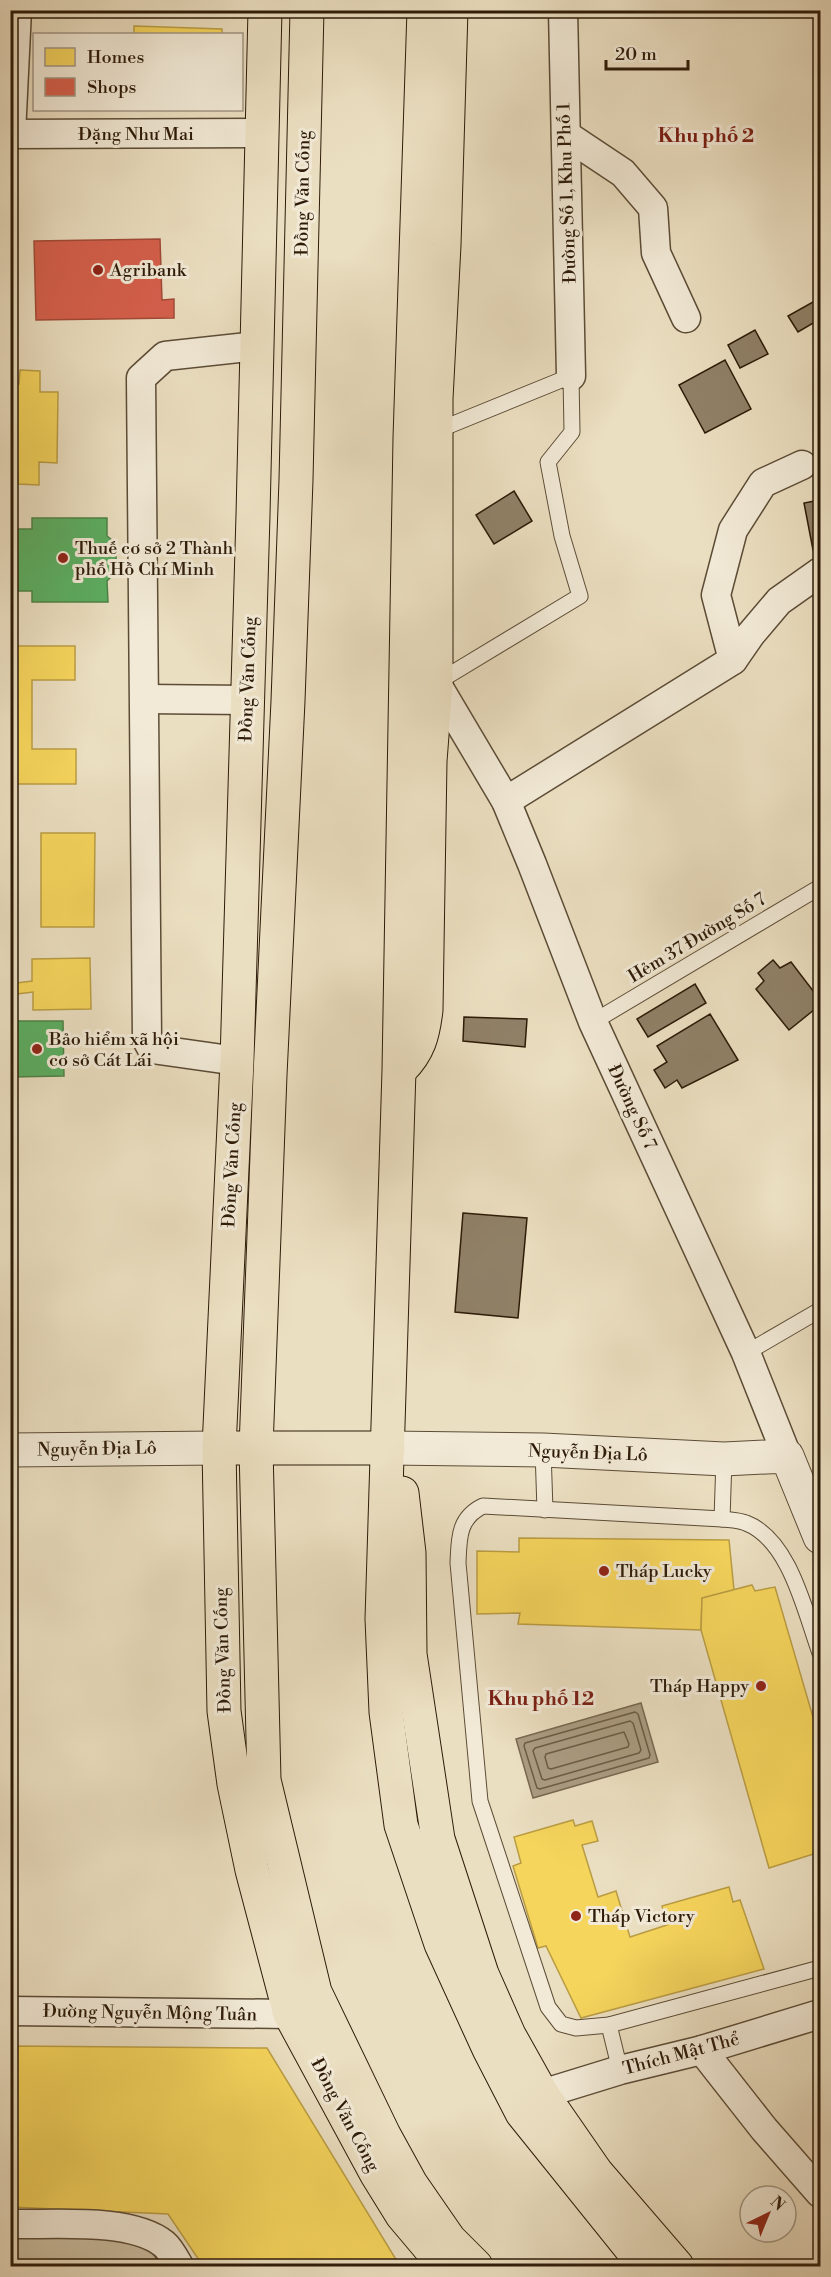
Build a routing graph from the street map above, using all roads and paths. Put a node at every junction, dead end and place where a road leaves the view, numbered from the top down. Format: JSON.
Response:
{"nodes":[{"id":1,"x":17,"y":10,"type":"edge"},
{"id":2,"x":265,"y":10,"type":"edge"},
{"id":3,"x":307,"y":10,"type":"edge"},
{"id":4,"x":424,"y":10,"type":"edge"},
{"id":5,"x":451,"y":10,"type":"edge"},
{"id":6,"x":563,"y":10,"type":"edge"},
{"id":7,"x":262,"y":133,"type":"junction"},
{"id":8,"x":11,"y":134,"type":"edge"},
{"id":9,"x":566,"y":135,"type":"junction"},
{"id":10,"x":686,"y":318,"type":"dead end"},
{"id":11,"x":257,"y":346,"type":"junction"},
{"id":12,"x":299,"y":346,"type":"junction"},
{"id":13,"x":571,"y":376,"type":"junction"},
{"id":14,"x":436,"y":430,"type":"junction"},
{"id":15,"x":802,"y":465,"type":"dead end"},
{"id":16,"x":820,"y":572,"type":"edge"},
{"id":17,"x":733,"y":660,"type":"junction"},
{"id":18,"x":421,"y":681,"type":"junction"},
{"id":19,"x":145,"y":699,"type":"junction"},
{"id":20,"x":248,"y":700,"type":"junction"},
{"id":21,"x":288,"y":701,"type":"junction"},
{"id":22,"x":506,"y":801,"type":"junction"},
{"id":23,"x":820,"y":887,"type":"edge"},
{"id":24,"x":593,"y":1022,"type":"junction"},
{"id":25,"x":237,"y":1061,"type":"junction"},
{"id":26,"x":271,"y":1064,"type":"junction"},
{"id":27,"x":820,"y":1310,"type":"edge"},
{"id":28,"x":747,"y":1353,"type":"junction"},
{"id":29,"x":219,"y":1448,"type":"junction"},
{"id":30,"x":256,"y":1448,"type":"junction"},
{"id":31,"x":388,"y":1448,"type":"junction"},
{"id":32,"x":10,"y":1449,"type":"edge"},
{"id":33,"x":543,"y":1450,"type":"junction"},
{"id":34,"x":787,"y":1456,"type":"junction"},
{"id":35,"x":724,"y":1459,"type":"junction"},
{"id":36,"x":544,"y":1510,"type":"junction"},
{"id":37,"x":722,"y":1518,"type":"junction"},
{"id":38,"x":820,"y":1537,"type":"edge"},
{"id":39,"x":820,"y":1653,"type":"edge"},
{"id":40,"x":820,"y":1968,"type":"edge"},
{"id":41,"x":10,"y":2011,"type":"edge"},
{"id":42,"x":290,"y":2014,"type":"junction"},
{"id":43,"x":820,"y":2014,"type":"edge"},
{"id":44,"x":609,"y":2025,"type":"junction"},
{"id":45,"x":702,"y":2050,"type":"junction"},
{"id":46,"x":620,"y":2070,"type":"junction"},
{"id":47,"x":542,"y":2094,"type":"junction"},
{"id":48,"x":820,"y":2193,"type":"edge"},
{"id":49,"x":10,"y":2224,"type":"edge"},
{"id":50,"x":179,"y":2266,"type":"edge"},
{"id":51,"x":445,"y":2266,"type":"edge"},
{"id":52,"x":476,"y":2266,"type":"edge"},
{"id":53,"x":649,"y":2266,"type":"edge"},
{"id":54,"x":678,"y":2266,"type":"edge"}],
"edges":[{"from":1,"to":8,"type":"street"},
{"from":2,"to":7,"type":"main road","name":"Đồng Văn Cống"},
{"from":3,"to":12,"type":"main road","name":"Đồng Văn Cống"},
{"from":4,"to":18,"type":"main road"},
{"from":5,"to":14,"type":"main road"},
{"from":6,"to":9,"type":"street","name":"Đường Số 1, Khu Phố 1"},
{"from":7,"to":8,"type":"street","name":"Đặng Như Mai"},
{"from":7,"to":11,"type":"main road","name":"Đồng Văn Cống"},
{"from":9,"to":10,"type":"street"},
{"from":9,"to":13,"type":"street","name":"Đường Số 1, Khu Phố 1"},
{"from":11,"to":12,"type":"main road"},
{"from":11,"to":19,"type":"street"},
{"from":11,"to":20,"type":"main road","name":"Đồng Văn Cống"},
{"from":12,"to":21,"type":"main road","name":"Đồng Văn Cống"},
{"from":13,"to":14,"type":"lane"},
{"from":13,"to":18,"type":"lane"},
{"from":14,"to":18,"type":"main road"},
{"from":15,"to":17,"type":"street"},
{"from":16,"to":17,"type":"street"},
{"from":17,"to":22,"type":"street"},
{"from":18,"to":22,"type":"street","name":"Đường Số 7"},
{"from":18,"to":31,"type":"main road"},
{"from":19,"to":20,"type":"street"},
{"from":19,"to":25,"type":"street"},
{"from":20,"to":21,"type":"main road"},
{"from":20,"to":25,"type":"main road","name":"Đồng Văn Cống"},
{"from":21,"to":26,"type":"main road","name":"Đồng Văn Cống"},
{"from":22,"to":24,"type":"street","name":"Đường Số 7"},
{"from":23,"to":24,"type":"lane","name":"Hẻm 37 Đường Số 7"},
{"from":24,"to":28,"type":"street","name":"Đường Số 7"},
{"from":25,"to":26,"type":"main road"},
{"from":25,"to":29,"type":"main road","name":"Đồng Văn Cống"},
{"from":26,"to":30,"type":"main road","name":"Đồng Văn Cống"},
{"from":27,"to":28,"type":"lane"},
{"from":28,"to":34,"type":"street","name":"Đường Số 7"},
{"from":29,"to":30,"type":"main road"},
{"from":29,"to":32,"type":"street","name":"Nguyễn Địa Lô"},
{"from":29,"to":42,"type":"main road","name":"Đồng Văn Cống"},
{"from":30,"to":31,"type":"main road"},
{"from":30,"to":52,"type":"main road","name":"Đồng Văn Cống"},
{"from":31,"to":33,"type":"street","name":"Nguyễn Địa Lô"},
{"from":31,"to":47,"type":"main road"},
{"from":31,"to":53,"type":"main road"},
{"from":33,"to":35,"type":"street","name":"Nguyễn Địa Lô"},
{"from":33,"to":36,"type":"lane"},
{"from":34,"to":35,"type":"street","name":"Nguyễn Địa Lô"},
{"from":34,"to":38,"type":"street","name":"Đường Số 7"},
{"from":35,"to":37,"type":"lane"},
{"from":36,"to":37,"type":"lane"},
{"from":36,"to":44,"type":"lane"},
{"from":37,"to":39,"type":"lane"},
{"from":40,"to":44,"type":"lane"},
{"from":41,"to":42,"type":"street","name":"Đường Nguyễn Mộng Tuân"},
{"from":42,"to":51,"type":"main road","name":"Đồng Văn Cống"},
{"from":43,"to":45,"type":"street","name":"Thích Mật Thể"},
{"from":44,"to":46,"type":"lane"},
{"from":45,"to":46,"type":"street","name":"Thích Mật Thể"},
{"from":45,"to":48,"type":"street"},
{"from":46,"to":47,"type":"street","name":"Thích Mật Thể"},
{"from":47,"to":54,"type":"main road"},
{"from":49,"to":50,"type":"street"}]}
